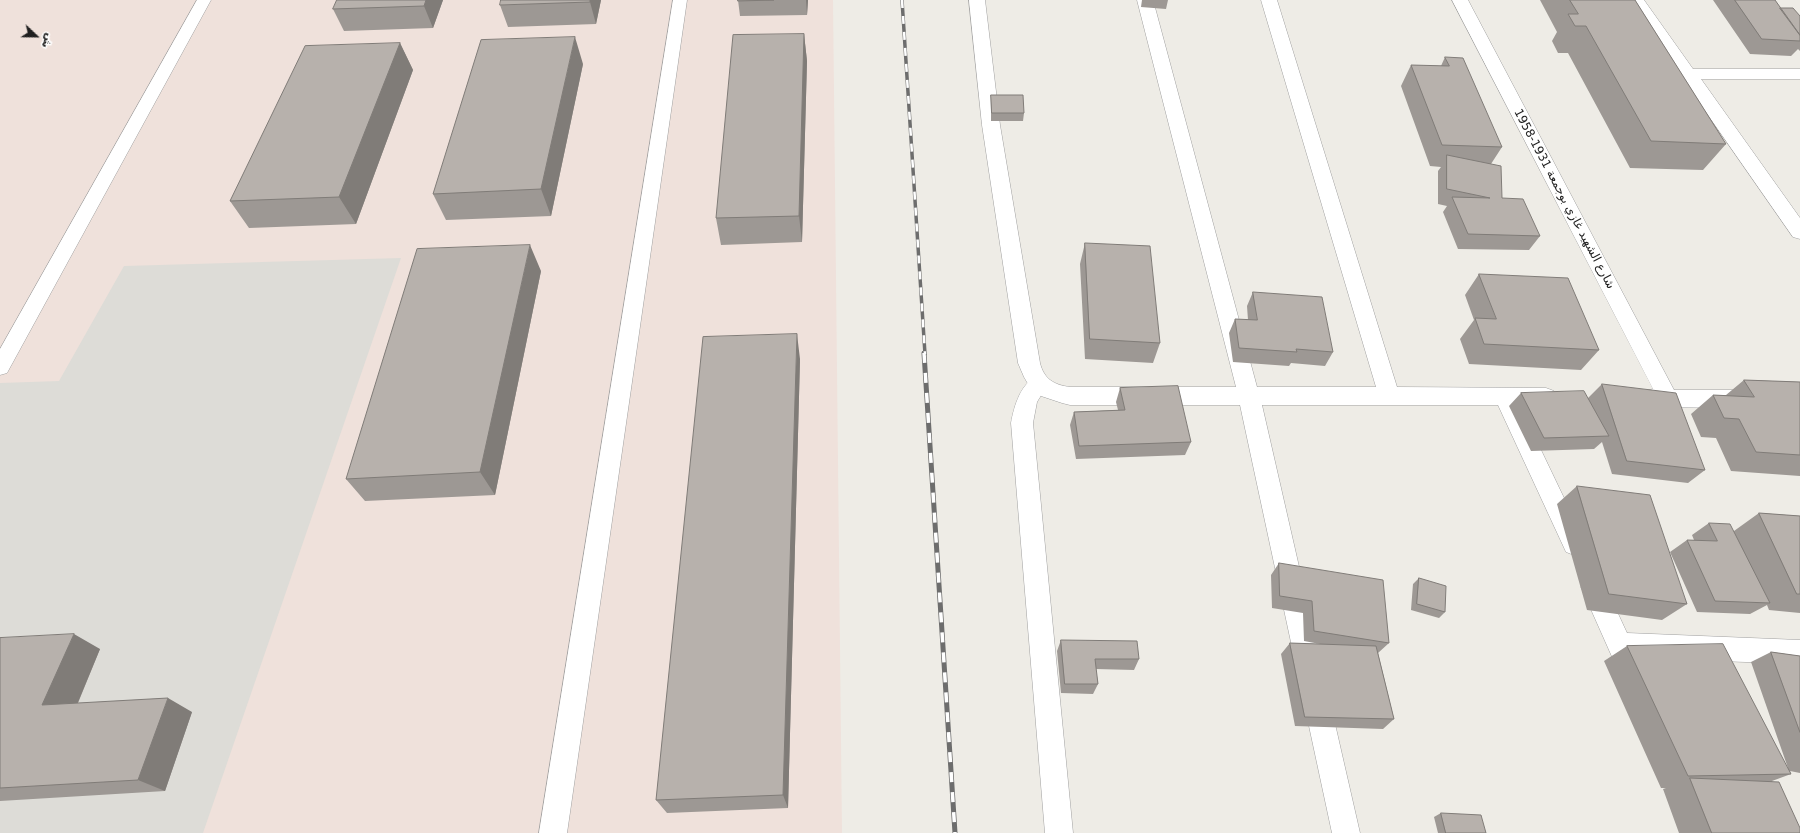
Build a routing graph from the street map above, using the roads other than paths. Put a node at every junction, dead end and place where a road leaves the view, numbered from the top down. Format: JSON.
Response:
{"nodes":[{"id":1,"x":204,"y":0,"type":"edge"},
{"id":2,"x":680,"y":0,"type":"edge"},
{"id":3,"x":977,"y":0,"type":"edge"},
{"id":4,"x":1145,"y":0,"type":"edge"},
{"id":5,"x":1269,"y":0,"type":"edge"},
{"id":6,"x":1460,"y":0,"type":"edge"},
{"id":7,"x":1636,"y":0,"type":"edge"},
{"id":8,"x":1688,"y":74,"type":"junction"},
{"id":9,"x":1800,"y":74,"type":"edge"},
{"id":10,"x":1794,"y":215,"type":"edge"},
{"id":11,"x":1800,"y":232,"type":"edge"},
{"id":12,"x":0,"y":367,"type":"edge"},
{"id":13,"x":1038,"y":384,"type":"junction"},
{"id":14,"x":1249,"y":396,"type":"junction"},
{"id":15,"x":1389,"y":396,"type":"junction"},
{"id":16,"x":1505,"y":397,"type":"junction"},
{"id":17,"x":1567,"y":397,"type":"edge"},
{"id":18,"x":1629,"y":398,"type":"edge"},
{"id":19,"x":1668,"y":398,"type":"junction"},
{"id":20,"x":1753,"y":400,"type":"edge"},
{"id":21,"x":1620,"y":645,"type":"junction"},
{"id":22,"x":1800,"y":652,"type":"edge"},
{"id":23,"x":1642,"y":696,"type":"edge"},
{"id":24,"x":554,"y":833,"type":"edge"},
{"id":25,"x":1059,"y":833,"type":"edge"},
{"id":26,"x":1346,"y":833,"type":"edge"}],
"edges":[{"from":1,"to":12,"type":"lane"},
{"from":2,"to":24,"type":"lane"},
{"from":3,"to":13,"type":"street"},
{"from":4,"to":14,"type":"street"},
{"from":5,"to":15,"type":"street"},
{"from":6,"to":19,"type":"street","name":"شارع الشهيد غازي بوجمعة 1931-1958"},
{"from":7,"to":8,"type":"street"},
{"from":8,"to":9,"type":"street"},
{"from":8,"to":10,"type":"street"},
{"from":10,"to":11,"type":"street"},
{"from":13,"to":14,"type":"street"},
{"from":13,"to":25,"type":"lane"},
{"from":14,"to":15,"type":"street"},
{"from":14,"to":26,"type":"street"},
{"from":15,"to":16,"type":"street"},
{"from":16,"to":17,"type":"street"},
{"from":16,"to":21,"type":"street"},
{"from":18,"to":19,"type":"street"},
{"from":19,"to":20,"type":"street"},
{"from":21,"to":22,"type":"street"},
{"from":21,"to":23,"type":"street"}]}
